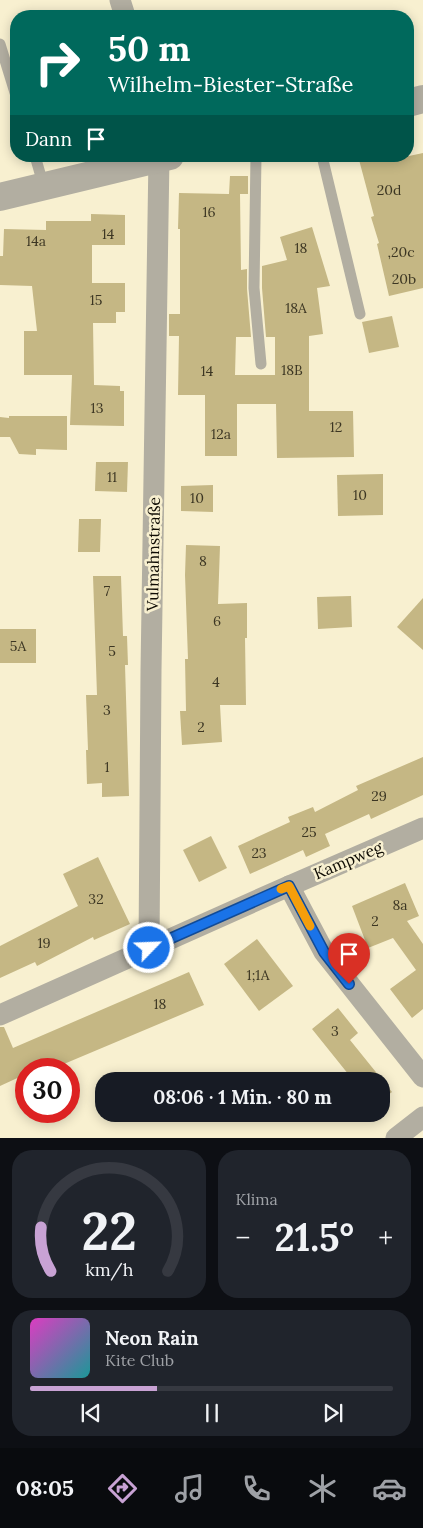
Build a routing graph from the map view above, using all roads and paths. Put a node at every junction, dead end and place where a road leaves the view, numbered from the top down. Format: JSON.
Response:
{"nodes":[{"id":1,"x":0,"y":44,"type":"edge"},
{"id":2,"x":10,"y":76,"type":"edge"},
{"id":3,"x":37,"y":162,"type":"edge"},
{"id":4,"x":143,"y":162,"type":"edge"},
{"id":5,"x":163,"y":162,"type":"edge"},
{"id":6,"x":256,"y":162,"type":"edge"},
{"id":7,"x":323,"y":162,"type":"edge"},
{"id":8,"x":44,"y":187,"type":"junction"},
{"id":9,"x":0,"y":197,"type":"edge"},
{"id":10,"x":360,"y":314,"type":"dead end"},
{"id":11,"x":261,"y":364,"type":"dead end"},
{"id":12,"x":423,"y":828,"type":"edge"},
{"id":13,"x":289,"y":886,"type":"junction"},
{"id":14,"x":149,"y":948,"type":"junction"},
{"id":15,"x":0,"y":1015,"type":"edge"},
{"id":16,"x":423,"y":1078,"type":"edge"},
{"id":17,"x":423,"y":1117,"type":"edge"},
{"id":18,"x":396,"y":1138,"type":"edge"}],
"edges":[{"from":1,"to":2,"type":"lane"},
{"from":3,"to":8,"type":"lane"},
{"from":4,"to":8,"type":"street"},
{"from":5,"to":14,"type":"street","name":"Vulmahnstraße"},
{"from":6,"to":11,"type":"lane"},
{"from":7,"to":10,"type":"lane"},
{"from":8,"to":9,"type":"street"},
{"from":12,"to":13,"type":"street","name":"Kampweg"},
{"from":13,"to":14,"type":"street","name":"Kampweg"},
{"from":13,"to":16,"type":"street"},
{"from":14,"to":15,"type":"street","name":"Kampweg"},
{"from":17,"to":18,"type":"street"}]}
